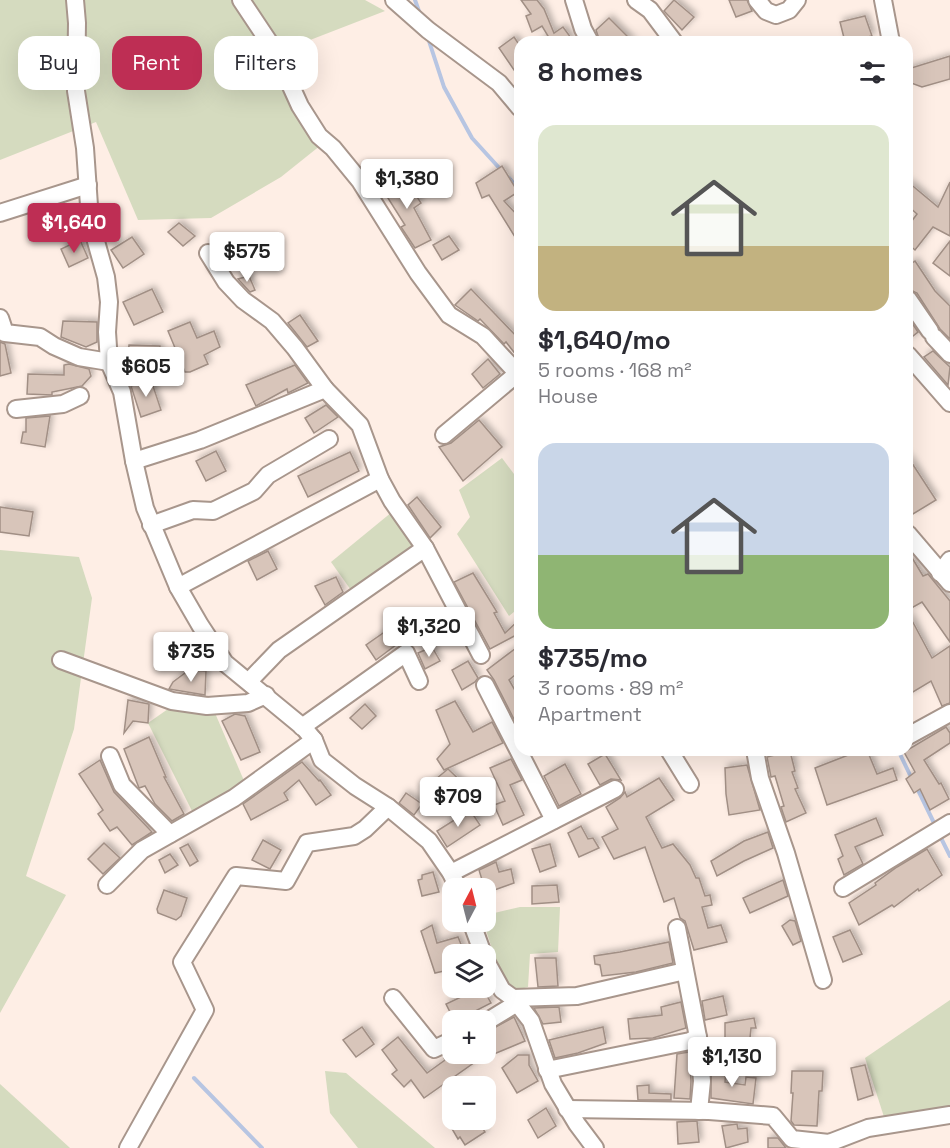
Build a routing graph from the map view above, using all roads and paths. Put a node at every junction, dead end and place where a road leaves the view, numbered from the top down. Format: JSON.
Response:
{"nodes":[{"id":1,"x":75,"y":0,"type":"edge"},
{"id":2,"x":240,"y":0,"type":"edge"},
{"id":3,"x":394,"y":0,"type":"edge"},
{"id":4,"x":574,"y":0,"type":"edge"},
{"id":5,"x":636,"y":0,"type":"edge"},
{"id":6,"x":757,"y":0,"type":"edge"},
{"id":7,"x":797,"y":0,"type":"edge"},
{"id":8,"x":883,"y":0,"type":"edge"},
{"id":9,"x":587,"y":36,"type":"edge"},
{"id":10,"x":670,"y":36,"type":"edge"},
{"id":11,"x":890,"y":36,"type":"edge"},
{"id":12,"x":514,"y":101,"type":"edge"},
{"id":13,"x":88,"y":185,"type":"junction"},
{"id":14,"x":0,"y":213,"type":"edge"},
{"id":15,"x":208,"y":253,"type":"dead end"},
{"id":16,"x":913,"y":311,"type":"edge"},
{"id":17,"x":0,"y":316,"type":"edge"},
{"id":18,"x":950,"y":354,"type":"edge"},
{"id":19,"x":913,"y":361,"type":"edge"},
{"id":20,"x":109,"y":362,"type":"junction"},
{"id":21,"x":514,"y":369,"type":"edge"},
{"id":22,"x":514,"y":378,"type":"edge"},
{"id":23,"x":325,"y":389,"type":"junction"},
{"id":24,"x":80,"y":396,"type":"dead end"},
{"id":25,"x":950,"y":403,"type":"edge"},
{"id":26,"x":16,"y":409,"type":"dead end"},
{"id":27,"x":444,"y":435,"type":"dead end"},
{"id":28,"x":328,"y":439,"type":"dead end"},
{"id":29,"x":134,"y":461,"type":"junction"},
{"id":30,"x":380,"y":479,"type":"junction"},
{"id":31,"x":151,"y":525,"type":"junction"},
{"id":32,"x":913,"y":539,"type":"edge"},
{"id":33,"x":425,"y":548,"type":"junction"},
{"id":34,"x":947,"y":572,"type":"edge"},
{"id":35,"x":178,"y":587,"type":"junction"},
{"id":36,"x":481,"y":655,"type":"dead end"},
{"id":37,"x":61,"y":660,"type":"dead end"},
{"id":38,"x":419,"y":681,"type":"dead end"},
{"id":39,"x":251,"y":684,"type":"junction"},
{"id":40,"x":485,"y":685,"type":"dead end"},
{"id":41,"x":266,"y":695,"type":"junction"},
{"id":42,"x":950,"y":713,"type":"edge"},
{"id":43,"x":302,"y":727,"type":"junction"},
{"id":44,"x":913,"y":733,"type":"edge"},
{"id":45,"x":314,"y":740,"type":"junction"},
{"id":46,"x":514,"y":742,"type":"edge"},
{"id":47,"x":110,"y":756,"type":"dead end"},
{"id":48,"x":521,"y":756,"type":"edge"},
{"id":49,"x":673,"y":756,"type":"edge"},
{"id":50,"x":755,"y":756,"type":"edge"},
{"id":51,"x":690,"y":784,"type":"dead end"},
{"id":52,"x":615,"y":789,"type":"dead end"},
{"id":53,"x":388,"y":807,"type":"junction"},
{"id":54,"x":554,"y":820,"type":"junction"},
{"id":55,"x":950,"y":824,"type":"edge"},
{"id":56,"x":170,"y":834,"type":"junction"},
{"id":57,"x":453,"y":878,"type":"edge"},
{"id":58,"x":457,"y":878,"type":"edge"},
{"id":59,"x":107,"y":885,"type":"dead end"},
{"id":60,"x":843,"y":888,"type":"dead end"},
{"id":61,"x":677,"y":928,"type":"dead end"},
{"id":62,"x":686,"y":971,"type":"junction"},
{"id":63,"x":496,"y":979,"type":"edge"},
{"id":64,"x":823,"y":980,"type":"dead end"},
{"id":65,"x":393,"y":998,"type":"dead end"},
{"id":66,"x":515,"y":1001,"type":"junction"},
{"id":67,"x":496,"y":1015,"type":"edge"},
{"id":68,"x":698,"y":1037,"type":"junction"},
{"id":69,"x":442,"y":1045,"type":"edge"},
{"id":70,"x":547,"y":1070,"type":"junction"},
{"id":71,"x":567,"y":1109,"type":"junction"},
{"id":72,"x":699,"y":1111,"type":"junction"},
{"id":73,"x":950,"y":1115,"type":"edge"},
{"id":74,"x":801,"y":1144,"type":"edge"},
{"id":75,"x":128,"y":1148,"type":"edge"},
{"id":76,"x":595,"y":1148,"type":"edge"}],
"edges":[{"from":1,"to":13,"type":"street"},
{"from":2,"to":21,"type":"street"},
{"from":3,"to":12,"type":"street"},
{"from":4,"to":9,"type":"street"},
{"from":5,"to":10,"type":"street"},
{"from":6,"to":7,"type":"street"},
{"from":8,"to":11,"type":"street"},
{"from":13,"to":14,"type":"street"},
{"from":13,"to":20,"type":"street"},
{"from":15,"to":23,"type":"street"},
{"from":16,"to":18,"type":"street"},
{"from":17,"to":20,"type":"street"},
{"from":19,"to":25,"type":"street"},
{"from":20,"to":29,"type":"street"},
{"from":22,"to":27,"type":"street"},
{"from":23,"to":29,"type":"street"},
{"from":23,"to":30,"type":"street"},
{"from":24,"to":26,"type":"street"},
{"from":28,"to":31,"type":"street"},
{"from":29,"to":31,"type":"street"},
{"from":30,"to":33,"type":"street"},
{"from":30,"to":35,"type":"street"},
{"from":31,"to":35,"type":"street"},
{"from":32,"to":34,"type":"street"},
{"from":33,"to":36,"type":"street"},
{"from":33,"to":39,"type":"street"},
{"from":35,"to":39,"type":"street"},
{"from":37,"to":41,"type":"street"},
{"from":38,"to":43,"type":"street"},
{"from":39,"to":41,"type":"street"},
{"from":40,"to":46,"type":"street"},
{"from":41,"to":43,"type":"street"},
{"from":42,"to":44,"type":"street"},
{"from":43,"to":45,"type":"street"},
{"from":45,"to":53,"type":"street"},
{"from":45,"to":56,"type":"street"},
{"from":47,"to":56,"type":"street"},
{"from":48,"to":54,"type":"street"},
{"from":49,"to":51,"type":"street"},
{"from":50,"to":64,"type":"street"},
{"from":52,"to":54,"type":"street"},
{"from":53,"to":57,"type":"street"},
{"from":53,"to":75,"type":"street"},
{"from":54,"to":58,"type":"street"},
{"from":55,"to":60,"type":"street"},
{"from":56,"to":59,"type":"street"},
{"from":61,"to":62,"type":"street"},
{"from":62,"to":66,"type":"street"},
{"from":62,"to":68,"type":"street"},
{"from":63,"to":66,"type":"street"},
{"from":65,"to":69,"type":"street"},
{"from":66,"to":67,"type":"street"},
{"from":66,"to":70,"type":"street"},
{"from":68,"to":70,"type":"street"},
{"from":68,"to":72,"type":"street"},
{"from":70,"to":71,"type":"street"},
{"from":71,"to":72,"type":"street"},
{"from":71,"to":76,"type":"street"},
{"from":72,"to":74,"type":"street"},
{"from":73,"to":74,"type":"street"}]}
